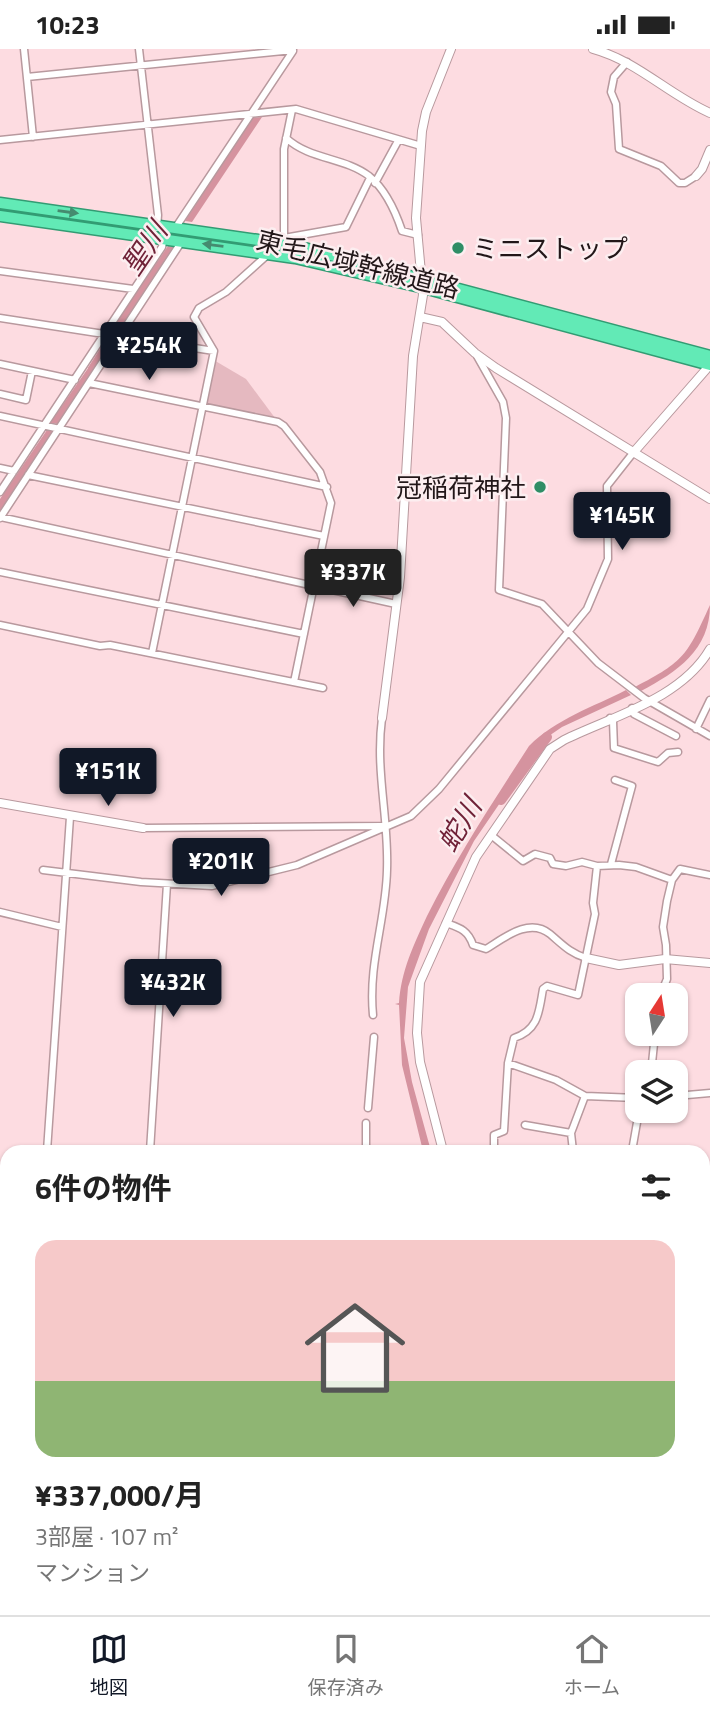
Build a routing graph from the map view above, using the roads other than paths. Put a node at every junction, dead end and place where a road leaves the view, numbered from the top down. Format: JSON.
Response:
{"nodes":[{"id":1,"x":24,"y":49,"type":"edge"},
{"id":2,"x":139,"y":49,"type":"edge"},
{"id":3,"x":451,"y":49,"type":"edge"},
{"id":4,"x":593,"y":49,"type":"edge"},
{"id":5,"x":294,"y":50,"type":"edge"},
{"id":6,"x":627,"y":62,"type":"junction"},
{"id":7,"x":141,"y":67,"type":"junction"},
{"id":8,"x":27,"y":77,"type":"junction"},
{"id":9,"x":292,"y":110,"type":"junction"},
{"id":10,"x":710,"y":113,"type":"edge"},
{"id":11,"x":251,"y":114,"type":"junction"},
{"id":12,"x":148,"y":125,"type":"junction"},
{"id":13,"x":33,"y":137,"type":"junction"},
{"id":14,"x":286,"y":138,"type":"junction"},
{"id":15,"x":0,"y":140,"type":"edge"},
{"id":16,"x":398,"y":141,"type":"junction"},
{"id":17,"x":421,"y":146,"type":"junction"},
{"id":18,"x":710,"y":150,"type":"edge"},
{"id":19,"x":696,"y":176,"type":"joint"},
{"id":20,"x":372,"y":180,"type":"junction"},
{"id":21,"x":0,"y":203,"type":"edge"},
{"id":22,"x":0,"y":216,"type":"edge"},
{"id":23,"x":157,"y":224,"type":"junction"},
{"id":24,"x":181,"y":228,"type":"junction"},
{"id":25,"x":418,"y":235,"type":"junction"},
{"id":26,"x":171,"y":239,"type":"junction"},
{"id":27,"x":284,"y":240,"type":"junction"},
{"id":28,"x":270,"y":253,"type":"junction"},
{"id":29,"x":0,"y":271,"type":"edge"},
{"id":30,"x":424,"y":283,"type":"junction"},
{"id":31,"x":133,"y":289,"type":"junction"},
{"id":32,"x":420,"y":317,"type":"junction"},
{"id":33,"x":0,"y":318,"type":"edge"},
{"id":34,"x":105,"y":335,"type":"junction"},
{"id":35,"x":118,"y":337,"type":"junction"},
{"id":36,"x":214,"y":351,"type":"junction"},
{"id":37,"x":475,"y":353,"type":"junction"},
{"id":38,"x":710,"y":356,"type":"edge"},
{"id":39,"x":0,"y":364,"type":"edge"},
{"id":40,"x":710,"y":365,"type":"edge"},
{"id":41,"x":32,"y":371,"type":"junction"},
{"id":42,"x":75,"y":380,"type":"junction"},
{"id":43,"x":89,"y":383,"type":"junction"},
{"id":44,"x":0,"y":394,"type":"edge"},
{"id":45,"x":203,"y":407,"type":"junction"},
{"id":46,"x":0,"y":417,"type":"edge"},
{"id":47,"x":45,"y":427,"type":"junction"},
{"id":48,"x":58,"y":429,"type":"junction"},
{"id":49,"x":633,"y":453,"type":"junction"},
{"id":50,"x":192,"y":457,"type":"junction"},
{"id":51,"x":0,"y":468,"type":"edge"},
{"id":52,"x":14,"y":471,"type":"junction"},
{"id":53,"x":29,"y":475,"type":"junction"},
{"id":54,"x":327,"y":487,"type":"junction"},
{"id":55,"x":0,"y":492,"type":"edge"},
{"id":56,"x":710,"y":499,"type":"edge"},
{"id":57,"x":182,"y":507,"type":"junction"},
{"id":58,"x":0,"y":518,"type":"edge"},
{"id":59,"x":324,"y":536,"type":"junction"},
{"id":60,"x":172,"y":555,"type":"junction"},
{"id":61,"x":0,"y":572,"type":"edge"},
{"id":62,"x":314,"y":588,"type":"junction"},
{"id":63,"x":162,"y":603,"type":"junction"},
{"id":64,"x":396,"y":604,"type":"junction"},
{"id":65,"x":0,"y":625,"type":"edge"},
{"id":66,"x":569,"y":631,"type":"junction"},
{"id":67,"x":304,"y":634,"type":"junction"},
{"id":68,"x":710,"y":649,"type":"edge"},
{"id":69,"x":152,"y":653,"type":"junction"},
{"id":70,"x":293,"y":682,"type":"junction"},
{"id":71,"x":323,"y":688,"type":"dead end"},
{"id":72,"x":647,"y":700,"type":"junction"},
{"id":73,"x":710,"y":700,"type":"edge"},
{"id":74,"x":632,"y":708,"type":"junction"},
{"id":75,"x":382,"y":718,"type":"joint"},
{"id":76,"x":610,"y":719,"type":"junction"},
{"id":77,"x":696,"y":729,"type":"junction"},
{"id":78,"x":676,"y":736,"type":"dead end"},
{"id":79,"x":710,"y":736,"type":"edge"},
{"id":80,"x":678,"y":752,"type":"dead end"},
{"id":81,"x":615,"y":780,"type":"dead end"},
{"id":82,"x":0,"y":803,"type":"edge"},
{"id":83,"x":70,"y":817,"type":"junction"},
{"id":84,"x":384,"y":826,"type":"junction"},
{"id":85,"x":143,"y":828,"type":"joint"},
{"id":86,"x":491,"y":835,"type":"junction"},
{"id":87,"x":611,"y":864,"type":"junction"},
{"id":88,"x":597,"y":866,"type":"junction"},
{"id":89,"x":43,"y":870,"type":"dead end"},
{"id":90,"x":67,"y":872,"type":"junction"},
{"id":91,"x":710,"y":875,"type":"edge"},
{"id":92,"x":672,"y":880,"type":"junction"},
{"id":93,"x":167,"y":884,"type":"junction"},
{"id":94,"x":0,"y":912,"type":"edge"},
{"id":95,"x":446,"y":923,"type":"junction"},
{"id":96,"x":62,"y":927,"type":"junction"},
{"id":97,"x":586,"y":958,"type":"junction"},
{"id":98,"x":665,"y":959,"type":"junction"},
{"id":99,"x":710,"y":963,"type":"edge"},
{"id":100,"x":665,"y":983,"type":"edge"},
{"id":101,"x":373,"y":1015,"type":"dead end"},
{"id":102,"x":374,"y":1037,"type":"dead end"},
{"id":103,"x":508,"y":1063,"type":"junction"},
{"id":104,"x":710,"y":1093,"type":"edge"},
{"id":105,"x":688,"y":1094,"type":"edge"},
{"id":106,"x":584,"y":1096,"type":"junction"},
{"id":107,"x":625,"y":1098,"type":"edge"},
{"id":108,"x":368,"y":1108,"type":"dead end"},
{"id":109,"x":366,"y":1123,"type":"dead end"},
{"id":110,"x":637,"y":1123,"type":"edge"},
{"id":111,"x":525,"y":1125,"type":"dead end"},
{"id":112,"x":571,"y":1133,"type":"junction"},
{"id":113,"x":47,"y":1145,"type":"edge"},
{"id":114,"x":150,"y":1145,"type":"edge"},
{"id":115,"x":366,"y":1145,"type":"edge"},
{"id":116,"x":441,"y":1145,"type":"edge"},
{"id":117,"x":494,"y":1145,"type":"edge"},
{"id":118,"x":572,"y":1145,"type":"edge"},
{"id":119,"x":633,"y":1145,"type":"edge"}],
"edges":[{"from":1,"to":8,"type":"street"},
{"from":2,"to":7,"type":"street"},
{"from":3,"to":17,"type":"street"},
{"from":4,"to":6,"type":"street"},
{"from":5,"to":7,"type":"street"},
{"from":5,"to":11,"type":"street"},
{"from":6,"to":10,"type":"street"},
{"from":6,"to":19,"type":"street"},
{"from":7,"to":8,"type":"street"},
{"from":7,"to":12,"type":"street"},
{"from":8,"to":13,"type":"street"},
{"from":9,"to":11,"type":"street"},
{"from":9,"to":14,"type":"street"},
{"from":9,"to":16,"type":"street"},
{"from":11,"to":12,"type":"street"},
{"from":11,"to":24,"type":"street"},
{"from":12,"to":13,"type":"street"},
{"from":12,"to":23,"type":"street"},
{"from":13,"to":15,"type":"street"},
{"from":14,"to":20,"type":"street"},
{"from":14,"to":27,"type":"street"},
{"from":16,"to":17,"type":"street"},
{"from":16,"to":20,"type":"street"},
{"from":17,"to":25,"type":"street"},
{"from":18,"to":19,"type":"street"},
{"from":20,"to":25,"type":"street"},
{"from":20,"to":27,"type":"street"},
{"from":21,"to":23,"type":"highway","name":"東毛広域幹線道路","one_way":true},
{"from":22,"to":26,"type":"highway","name":"東毛広域幹線道路"},
{"from":23,"to":24,"type":"highway","name":"東毛広域幹線道路"},
{"from":23,"to":26,"type":"street"},
{"from":24,"to":27,"type":"highway","name":"東毛広域幹線道路"},
{"from":25,"to":30,"type":"street"},
{"from":28,"to":26,"type":"highway","name":"東毛広域幹線道路","one_way":true},
{"from":26,"to":31,"type":"street"},
{"from":26,"to":35,"type":"street"},
{"from":27,"to":28,"type":"street"},
{"from":27,"to":30,"type":"highway","name":"東毛広域幹線道路"},
{"from":28,"to":30,"type":"highway","name":"東毛広域幹線道路"},
{"from":28,"to":36,"type":"street"},
{"from":29,"to":31,"type":"street"},
{"from":30,"to":32,"type":"street"},
{"from":30,"to":38,"type":"highway","name":"東毛広域幹線道路"},
{"from":30,"to":40,"type":"highway","name":"東毛広域幹線道路"},
{"from":31,"to":34,"type":"street"},
{"from":32,"to":37,"type":"street"},
{"from":32,"to":64,"type":"street"},
{"from":33,"to":34,"type":"street"},
{"from":34,"to":35,"type":"street"},
{"from":34,"to":42,"type":"street"},
{"from":35,"to":36,"type":"street"},
{"from":35,"to":43,"type":"street"},
{"from":36,"to":45,"type":"street"},
{"from":37,"to":49,"type":"street"},
{"from":37,"to":66,"type":"street"},
{"from":39,"to":41,"type":"street"},
{"from":40,"to":49,"type":"street"},
{"from":41,"to":42,"type":"street"},
{"from":41,"to":44,"type":"street"},
{"from":42,"to":47,"type":"street"},
{"from":43,"to":45,"type":"street"},
{"from":43,"to":48,"type":"street"},
{"from":45,"to":50,"type":"street"},
{"from":45,"to":54,"type":"street"},
{"from":46,"to":47,"type":"street"},
{"from":47,"to":48,"type":"street"},
{"from":47,"to":52,"type":"street"},
{"from":48,"to":50,"type":"street"},
{"from":48,"to":53,"type":"street"},
{"from":49,"to":56,"type":"street"},
{"from":49,"to":66,"type":"street"},
{"from":50,"to":54,"type":"street"},
{"from":50,"to":57,"type":"street"},
{"from":51,"to":52,"type":"street"},
{"from":52,"to":55,"type":"street"},
{"from":53,"to":57,"type":"street"},
{"from":53,"to":58,"type":"street"},
{"from":54,"to":59,"type":"street"},
{"from":57,"to":59,"type":"street"},
{"from":57,"to":60,"type":"street"},
{"from":58,"to":60,"type":"street"},
{"from":59,"to":62,"type":"street"},
{"from":60,"to":62,"type":"street"},
{"from":60,"to":63,"type":"street"},
{"from":61,"to":63,"type":"street"},
{"from":62,"to":64,"type":"street"},
{"from":62,"to":67,"type":"street"},
{"from":63,"to":67,"type":"street"},
{"from":63,"to":69,"type":"street"},
{"from":64,"to":75,"type":"street"},
{"from":65,"to":69,"type":"street"},
{"from":66,"to":72,"type":"street"},
{"from":66,"to":84,"type":"street"},
{"from":67,"to":70,"type":"street"},
{"from":68,"to":72,"type":"street"},
{"from":69,"to":70,"type":"street"},
{"from":70,"to":71,"type":"street"},
{"from":72,"to":74,"type":"street"},
{"from":72,"to":77,"type":"street"},
{"from":73,"to":77,"type":"street"},
{"from":74,"to":76,"type":"street"},
{"from":74,"to":78,"type":"street"},
{"from":75,"to":84,"type":"street"},
{"from":76,"to":80,"type":"street"},
{"from":76,"to":86,"type":"street"},
{"from":77,"to":79,"type":"street"},
{"from":81,"to":87,"type":"street"},
{"from":82,"to":83,"type":"street"},
{"from":83,"to":85,"type":"street"},
{"from":83,"to":90,"type":"street"},
{"from":84,"to":85,"type":"street"},
{"from":84,"to":93,"type":"street"},
{"from":84,"to":101,"type":"street"},
{"from":86,"to":88,"type":"street"},
{"from":86,"to":95,"type":"street"},
{"from":87,"to":88,"type":"street"},
{"from":87,"to":92,"type":"street"},
{"from":88,"to":97,"type":"street"},
{"from":89,"to":90,"type":"street"},
{"from":90,"to":93,"type":"street"},
{"from":90,"to":96,"type":"street"},
{"from":91,"to":92,"type":"street"},
{"from":92,"to":98,"type":"street"},
{"from":93,"to":114,"type":"street"},
{"from":94,"to":96,"type":"street"},
{"from":95,"to":97,"type":"street"},
{"from":95,"to":116,"type":"street"},
{"from":96,"to":113,"type":"street"},
{"from":97,"to":98,"type":"street"},
{"from":97,"to":103,"type":"street"},
{"from":98,"to":99,"type":"street"},
{"from":98,"to":100,"type":"street"},
{"from":102,"to":108,"type":"street"},
{"from":103,"to":106,"type":"street"},
{"from":103,"to":117,"type":"street"},
{"from":104,"to":105,"type":"street"},
{"from":106,"to":107,"type":"street"},
{"from":106,"to":112,"type":"street"},
{"from":109,"to":115,"type":"street"},
{"from":110,"to":119,"type":"street"},
{"from":111,"to":112,"type":"street"},
{"from":112,"to":118,"type":"street"}]}
